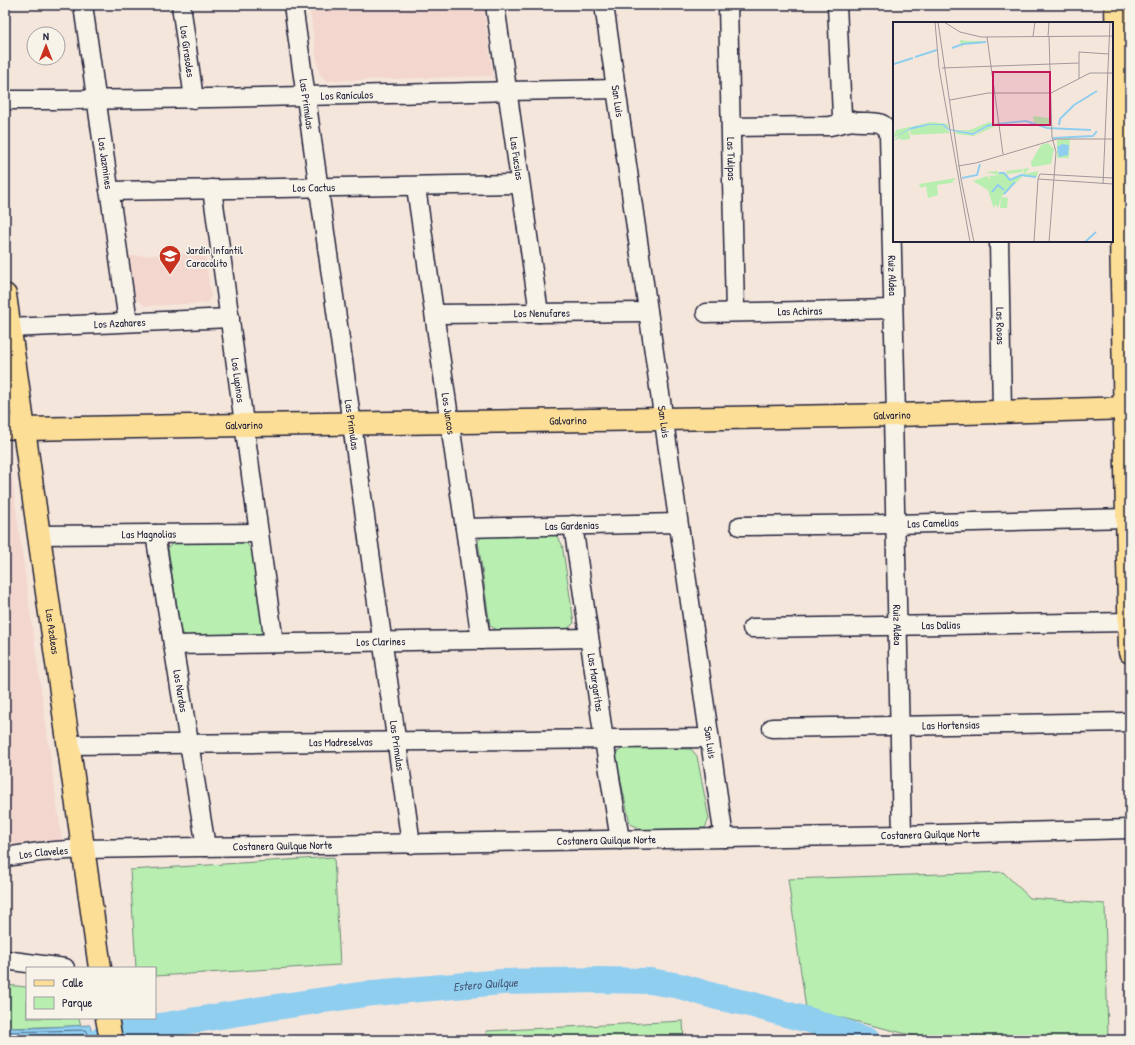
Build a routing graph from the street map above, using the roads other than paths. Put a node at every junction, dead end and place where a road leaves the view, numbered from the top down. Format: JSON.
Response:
{"nodes":[{"id":1,"x":83,"y":5,"type":"edge"},
{"id":2,"x":181,"y":5,"type":"edge"},
{"id":3,"x":293,"y":5,"type":"edge"},
{"id":4,"x":495,"y":5,"type":"edge"},
{"id":5,"x":604,"y":5,"type":"edge"},
{"id":6,"x":728,"y":5,"type":"edge"},
{"id":7,"x":837,"y":5,"type":"edge"},
{"id":8,"x":1116,"y":5,"type":"edge"},
{"id":9,"x":616,"y":89,"type":"junction"},
{"id":10,"x":507,"y":91,"type":"junction"},
{"id":11,"x":306,"y":96,"type":"junction"},
{"id":12,"x":194,"y":99,"type":"junction"},
{"id":13,"x":5,"y":100,"type":"edge"},
{"id":14,"x":96,"y":100,"type":"junction"},
{"id":15,"x":852,"y":122,"type":"junction"},
{"id":16,"x":1115,"y":122,"type":"edge"},
{"id":17,"x":888,"y":124,"type":"edge"},
{"id":18,"x":731,"y":127,"type":"junction"},
{"id":19,"x":520,"y":184,"type":"junction"},
{"id":20,"x":416,"y":187,"type":"junction"},
{"id":21,"x":319,"y":188,"type":"junction"},
{"id":22,"x":212,"y":189,"type":"junction"},
{"id":23,"x":109,"y":190,"type":"junction"},
{"id":24,"x":1116,"y":223,"type":"edge"},
{"id":25,"x":892,"y":227,"type":"edge"},
{"id":26,"x":999,"y":242,"type":"edge"},
{"id":27,"x":5,"y":296,"type":"edge"},
{"id":28,"x":893,"y":309,"type":"junction"},
{"id":29,"x":648,"y":312,"type":"junction"},
{"id":30,"x":735,"y":312,"type":"junction"},
{"id":31,"x":539,"y":313,"type":"junction"},
{"id":32,"x":706,"y":313,"type":"dead end"},
{"id":33,"x":435,"y":314,"type":"junction"},
{"id":34,"x":230,"y":318,"type":"junction"},
{"id":35,"x":128,"y":322,"type":"junction"},
{"id":36,"x":10,"y":328,"type":"junction"},
{"id":37,"x":1127,"y":408,"type":"edge"},
{"id":38,"x":1002,"y":411,"type":"junction"},
{"id":39,"x":894,"y":415,"type":"junction"},
{"id":40,"x":664,"y":419,"type":"junction"},
{"id":41,"x":450,"y":422,"type":"junction"},
{"id":42,"x":352,"y":423,"type":"junction"},
{"id":43,"x":244,"y":424,"type":"junction"},
{"id":44,"x":14,"y":428,"type":"edge"},
{"id":45,"x":1127,"y":518,"type":"junction"},
{"id":46,"x":678,"y":523,"type":"junction"},
{"id":47,"x":895,"y":524,"type":"junction"},
{"id":48,"x":573,"y":525,"type":"junction"},
{"id":49,"x":740,"y":526,"type":"dead end"},
{"id":50,"x":465,"y":528,"type":"junction"},
{"id":51,"x":259,"y":533,"type":"junction"},
{"id":52,"x":155,"y":534,"type":"junction"},
{"id":53,"x":39,"y":535,"type":"junction"},
{"id":54,"x":1129,"y":569,"type":"edge"},
{"id":55,"x":1129,"y":622,"type":"edge"},
{"id":56,"x":897,"y":626,"type":"junction"},
{"id":57,"x":752,"y":628,"type":"dead end"},
{"id":58,"x":590,"y":638,"type":"junction"},
{"id":59,"x":481,"y":640,"type":"junction"},
{"id":60,"x":383,"y":642,"type":"junction"},
{"id":61,"x":274,"y":643,"type":"junction"},
{"id":62,"x":173,"y":645,"type":"junction"},
{"id":63,"x":1130,"y":652,"type":"edge"},
{"id":64,"x":1130,"y":722,"type":"edge"},
{"id":65,"x":900,"y":726,"type":"junction"},
{"id":66,"x":772,"y":728,"type":"dead end"},
{"id":67,"x":709,"y":738,"type":"junction"},
{"id":68,"x":604,"y":740,"type":"junction"},
{"id":69,"x":397,"y":742,"type":"junction"},
{"id":70,"x":190,"y":744,"type":"junction"},
{"id":71,"x":69,"y":745,"type":"junction"},
{"id":72,"x":1130,"y":830,"type":"edge"},
{"id":73,"x":902,"y":835,"type":"junction"},
{"id":74,"x":724,"y":838,"type":"junction"},
{"id":75,"x":620,"y":840,"type":"junction"},
{"id":76,"x":411,"y":844,"type":"junction"},
{"id":77,"x":206,"y":848,"type":"junction"},
{"id":78,"x":83,"y":849,"type":"junction"},
{"id":79,"x":5,"y":856,"type":"edge"},
{"id":80,"x":5,"y":960,"type":"edge"},
{"id":81,"x":57,"y":967,"type":"edge"},
{"id":82,"x":100,"y":967,"type":"edge"},
{"id":83,"x":107,"y":1019,"type":"edge"},
{"id":84,"x":111,"y":1040,"type":"edge"}],
"edges":[{"from":1,"to":14,"type":"street","name":"Los Jazmines"},
{"from":2,"to":12,"type":"street","name":"Los Girasoles"},
{"from":3,"to":11,"type":"street","name":"Las Primulas"},
{"from":4,"to":10,"type":"street","name":"Las Fucsias"},
{"from":5,"to":9,"type":"street","name":"San Luis"},
{"from":6,"to":18,"type":"street","name":"Las Tulipas"},
{"from":7,"to":15,"type":"street"},
{"from":8,"to":16,"type":"main road"},
{"from":9,"to":10,"type":"street","name":"Los Ranículos"},
{"from":9,"to":29,"type":"street","name":"San Luis"},
{"from":10,"to":11,"type":"street","name":"Los Ranículos"},
{"from":10,"to":19,"type":"street","name":"Las Fucsias"},
{"from":11,"to":12,"type":"street","name":"Los Ranículos"},
{"from":11,"to":21,"type":"street","name":"Las Primulas"},
{"from":12,"to":14,"type":"street","name":"Los Ranículos"},
{"from":13,"to":14,"type":"street","name":"Los Ranículos"},
{"from":14,"to":23,"type":"street","name":"Los Jazmines"},
{"from":15,"to":17,"type":"street","name":"Ruiz Aldea"},
{"from":15,"to":18,"type":"street","name":"Ruiz Aldea"},
{"from":16,"to":24,"type":"main road"},
{"from":17,"to":25,"type":"street","name":"Ruiz Aldea"},
{"from":18,"to":30,"type":"street","name":"Las Tulipas"},
{"from":19,"to":20,"type":"street","name":"Los Cactus"},
{"from":19,"to":31,"type":"street","name":"Las Fucsias"},
{"from":20,"to":21,"type":"street","name":"Los Cactus"},
{"from":20,"to":33,"type":"street","name":"Los Juncos"},
{"from":21,"to":22,"type":"street","name":"Los Cactus"},
{"from":21,"to":42,"type":"street","name":"Las Primulas"},
{"from":22,"to":23,"type":"street","name":"Los Cactus"},
{"from":22,"to":34,"type":"street","name":"Los Lupinos"},
{"from":23,"to":35,"type":"street","name":"Los Jazmines"},
{"from":24,"to":37,"type":"main road"},
{"from":25,"to":28,"type":"street","name":"Ruiz Aldea"},
{"from":26,"to":38,"type":"street","name":"Las Rosas"},
{"from":27,"to":36,"type":"main road","name":"Las Azaleas"},
{"from":28,"to":30,"type":"street","name":"Las Achiras"},
{"from":28,"to":39,"type":"street","name":"Ruiz Aldea"},
{"from":29,"to":31,"type":"street","name":"Los Nenufares"},
{"from":29,"to":40,"type":"street","name":"San Luis"},
{"from":30,"to":32,"type":"street","name":"Las Achiras"},
{"from":31,"to":33,"type":"street","name":"Los Nenufares"},
{"from":33,"to":41,"type":"street","name":"Los Juncos"},
{"from":34,"to":35,"type":"street","name":"Los Azahares"},
{"from":34,"to":43,"type":"street","name":"Los Lupinos"},
{"from":35,"to":36,"type":"street","name":"Los Azahares"},
{"from":36,"to":44,"type":"main road","name":"Las Azaleas"},
{"from":37,"to":38,"type":"main road","name":"Galvarino"},
{"from":37,"to":45,"type":"main road"},
{"from":38,"to":39,"type":"main road","name":"Galvarino"},
{"from":39,"to":40,"type":"main road","name":"Galvarino"},
{"from":39,"to":47,"type":"street","name":"Ruiz Aldea"},
{"from":40,"to":41,"type":"main road","name":"Galvarino"},
{"from":40,"to":46,"type":"street","name":"San Luis"},
{"from":41,"to":42,"type":"main road","name":"Galvarino"},
{"from":41,"to":50,"type":"street","name":"Los Juncos"},
{"from":42,"to":43,"type":"main road","name":"Galvarino"},
{"from":42,"to":60,"type":"street","name":"Las Primulas"},
{"from":43,"to":44,"type":"main road","name":"Galvarino"},
{"from":43,"to":51,"type":"street","name":"Los Lupinos"},
{"from":44,"to":53,"type":"main road","name":"Las Azaleas"},
{"from":45,"to":47,"type":"street","name":"Las Camelias"},
{"from":45,"to":54,"type":"main road"},
{"from":46,"to":48,"type":"street","name":"Las Gardenias"},
{"from":46,"to":67,"type":"street","name":"San Luis"},
{"from":47,"to":49,"type":"street","name":"Las Camelias"},
{"from":47,"to":56,"type":"street","name":"Ruiz Aldea"},
{"from":48,"to":50,"type":"street","name":"Las Gardenias"},
{"from":48,"to":58,"type":"street","name":"Las Margaritas"},
{"from":50,"to":59,"type":"street","name":"Los Juncos"},
{"from":51,"to":52,"type":"street","name":"Las Magnolias"},
{"from":51,"to":61,"type":"street","name":"Los Lupinos"},
{"from":52,"to":53,"type":"street","name":"Las Magnolias"},
{"from":52,"to":62,"type":"street","name":"Los Nardos"},
{"from":53,"to":71,"type":"main road","name":"Las Azaleas"},
{"from":54,"to":55,"type":"main road"},
{"from":55,"to":56,"type":"street","name":"Las Dalias"},
{"from":55,"to":63,"type":"main road"},
{"from":56,"to":57,"type":"street","name":"Las Dalias"},
{"from":56,"to":65,"type":"street","name":"Ruiz Aldea"},
{"from":58,"to":59,"type":"street","name":"Los Clarines"},
{"from":58,"to":68,"type":"street","name":"Las Margaritas"},
{"from":59,"to":60,"type":"street","name":"Los Clarines"},
{"from":60,"to":61,"type":"street","name":"Los Clarines"},
{"from":60,"to":69,"type":"street","name":"Las Primulas"},
{"from":61,"to":62,"type":"street","name":"Los Clarines"},
{"from":62,"to":70,"type":"street","name":"Los Nardos"},
{"from":64,"to":65,"type":"street","name":"Las Hortensias"},
{"from":65,"to":66,"type":"street","name":"Las Hortensias"},
{"from":65,"to":73,"type":"street","name":"Ruiz Aldea"},
{"from":67,"to":68,"type":"street","name":"Las Madreselvas"},
{"from":67,"to":74,"type":"street","name":"San Luis"},
{"from":68,"to":69,"type":"street","name":"Las Madreselvas"},
{"from":68,"to":75,"type":"street","name":"Las Margaritas"},
{"from":69,"to":70,"type":"street","name":"Las Madreselvas"},
{"from":69,"to":76,"type":"street","name":"Las Primulas"},
{"from":70,"to":71,"type":"street","name":"Las Madreselvas"},
{"from":70,"to":77,"type":"street","name":"Los Nardos"},
{"from":71,"to":78,"type":"main road","name":"Las Azaleas"},
{"from":72,"to":73,"type":"street","name":"Costanera Quilque Norte"},
{"from":73,"to":74,"type":"street","name":"Costanera Quilque Norte"},
{"from":74,"to":75,"type":"street","name":"Costanera Quilque Norte"},
{"from":75,"to":76,"type":"street","name":"Costanera Quilque Norte"},
{"from":76,"to":77,"type":"street","name":"Costanera Quilque Norte"},
{"from":77,"to":78,"type":"street","name":"Costanera Quilque Norte"},
{"from":78,"to":79,"type":"street","name":"Los Claveles"},
{"from":78,"to":82,"type":"main road","name":"Las Azaleas"},
{"from":80,"to":81,"type":"street"},
{"from":83,"to":84,"type":"main road"}]}
